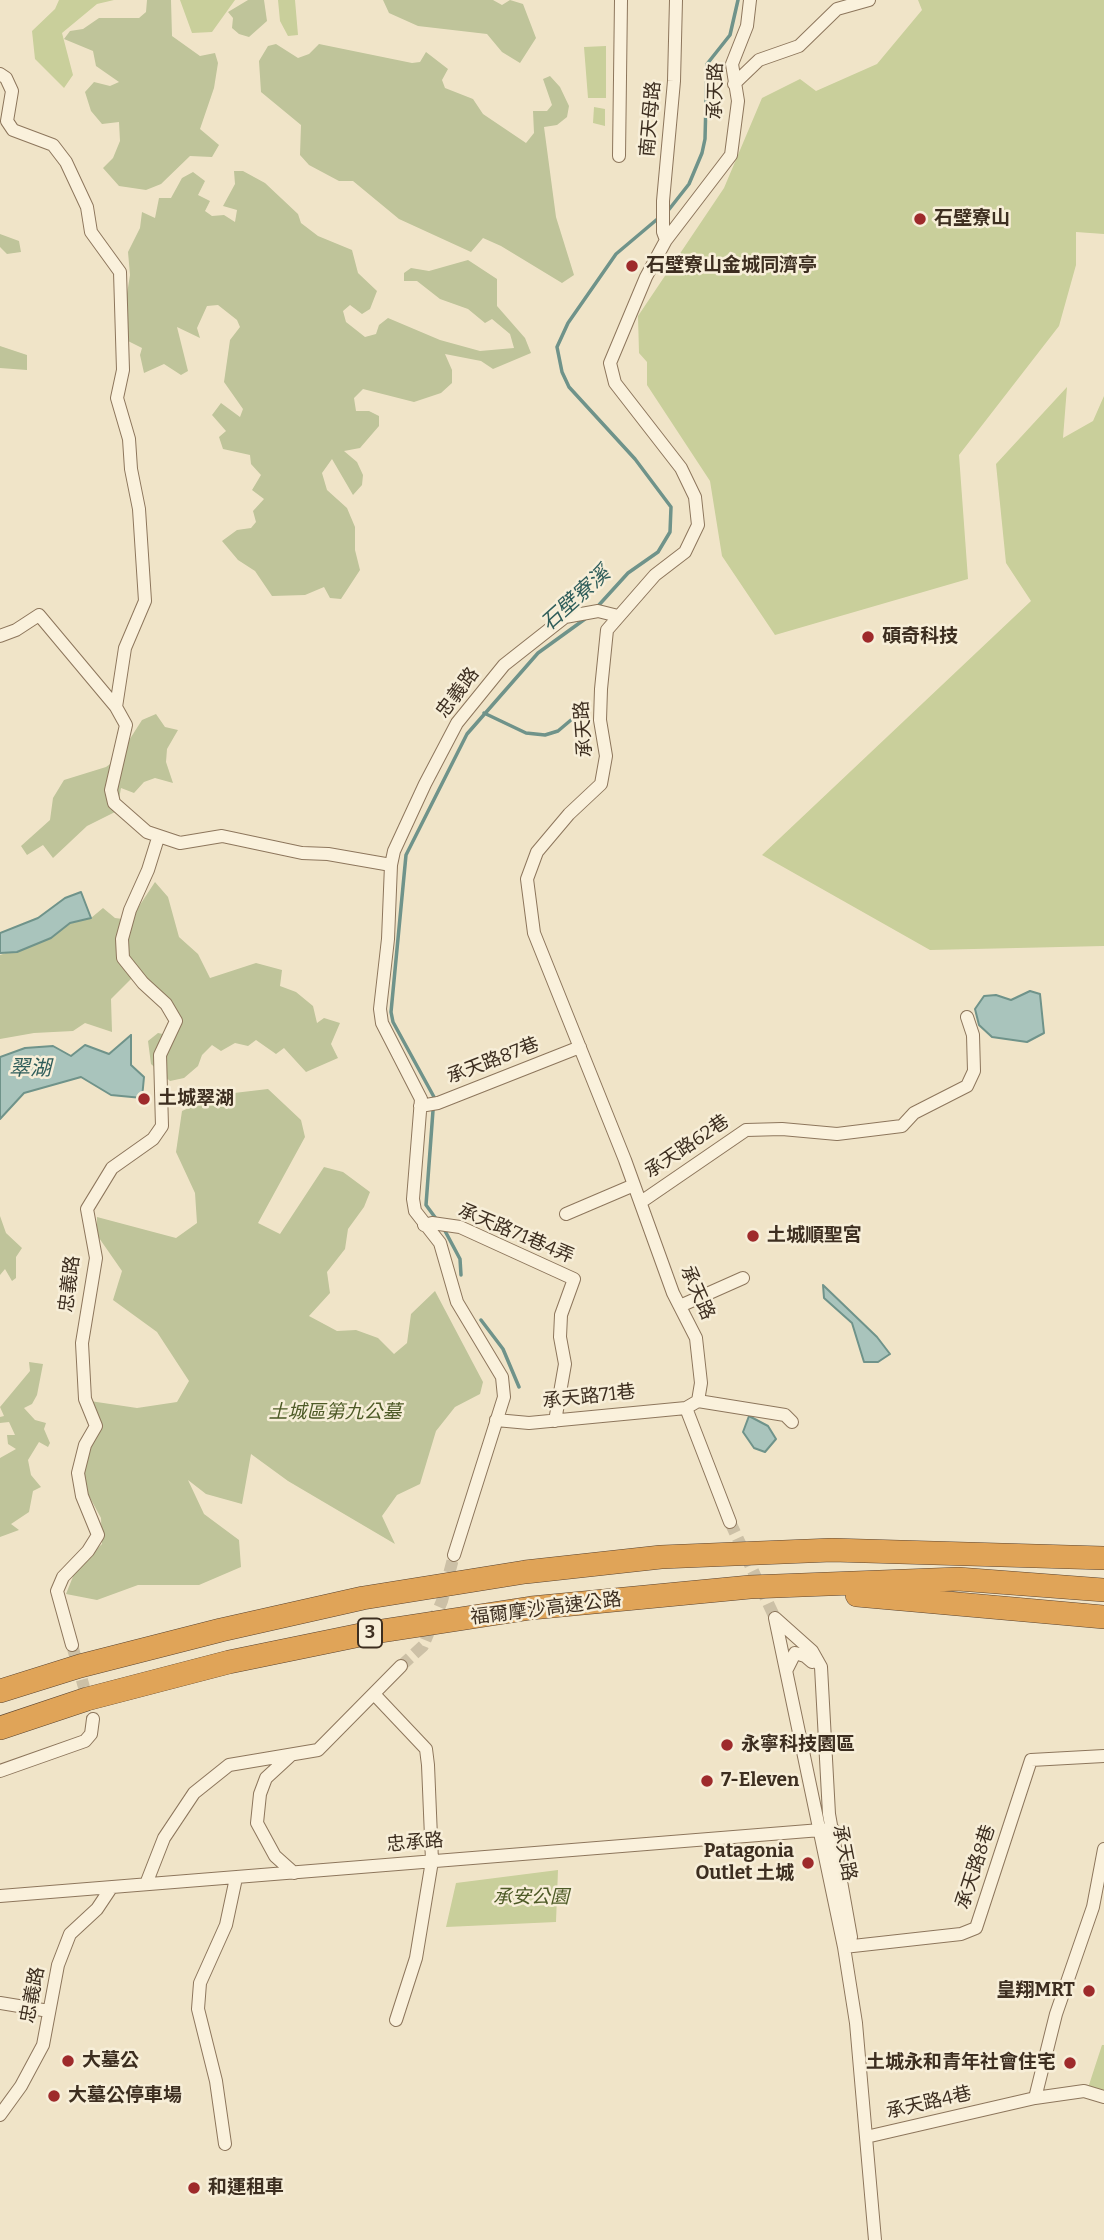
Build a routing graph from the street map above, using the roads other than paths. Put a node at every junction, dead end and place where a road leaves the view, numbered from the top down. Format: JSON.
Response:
{"nodes":[{"id":1,"x":621,"y":0,"type":"edge"},
{"id":2,"x":676,"y":0,"type":"edge"},
{"id":3,"x":750,"y":0,"type":"edge"},
{"id":4,"x":869,"y":0,"type":"edge"},
{"id":5,"x":0,"y":74,"type":"edge"},
{"id":6,"x":734,"y":84,"type":"junction"},
{"id":7,"x":619,"y":156,"type":"dead end"},
{"id":8,"x":665,"y":236,"type":"junction"},
{"id":9,"x":618,"y":616,"type":"junction"},
{"id":10,"x":0,"y":636,"type":"edge"},
{"id":11,"x":116,"y":707,"type":"junction"},
{"id":12,"x":158,"y":838,"type":"junction"},
{"id":13,"x":391,"y":866,"type":"junction"},
{"id":14,"x":967,"y":1017,"type":"dead end"},
{"id":15,"x":580,"y":1047,"type":"junction"},
{"id":16,"x":429,"y":1105,"type":"junction"},
{"id":17,"x":634,"y":1185,"type":"junction"},
{"id":18,"x":641,"y":1202,"type":"junction"},
{"id":19,"x":566,"y":1214,"type":"dead end"},
{"id":20,"x":428,"y":1224,"type":"junction"},
{"id":21,"x":743,"y":1278,"type":"dead end"},
{"id":22,"x":680,"y":1306,"type":"junction"},
{"id":23,"x":698,"y":1401,"type":"junction"},
{"id":24,"x":685,"y":1408,"type":"junction"},
{"id":25,"x":496,"y":1420,"type":"junction"},
{"id":26,"x":555,"y":1421,"type":"junction"},
{"id":27,"x":792,"y":1422,"type":"dead end"},
{"id":28,"x":730,"y":1522,"type":"tunnel mouth"},
{"id":29,"x":454,"y":1555,"type":"tunnel mouth"},
{"id":30,"x":1104,"y":1558,"type":"edge"},
{"id":31,"x":770,"y":1587,"type":"junction"},
{"id":32,"x":1104,"y":1590,"type":"edge"},
{"id":33,"x":1104,"y":1618,"type":"edge"},
{"id":34,"x":72,"y":1644,"type":"tunnel mouth"},
{"id":35,"x":802,"y":1644,"type":"junction"},
{"id":36,"x":782,"y":1647,"type":"junction"},
{"id":37,"x":401,"y":1666,"type":"tunnel mouth"},
{"id":38,"x":787,"y":1669,"type":"junction"},
{"id":39,"x":0,"y":1691,"type":"edge"},
{"id":40,"x":822,"y":1692,"type":"junction"},
{"id":41,"x":374,"y":1693,"type":"junction"},
{"id":42,"x":93,"y":1719,"type":"dead end"},
{"id":43,"x":0,"y":1728,"type":"edge"},
{"id":44,"x":291,"y":1755,"type":"junction"},
{"id":45,"x":1104,"y":1756,"type":"edge"},
{"id":46,"x":0,"y":1771,"type":"edge"},
{"id":47,"x":826,"y":1829,"type":"junction"},
{"id":48,"x":1104,"y":1849,"type":"edge"},
{"id":49,"x":432,"y":1861,"type":"junction"},
{"id":50,"x":295,"y":1873,"type":"junction"},
{"id":51,"x":236,"y":1878,"type":"junction"},
{"id":52,"x":146,"y":1884,"type":"junction"},
{"id":53,"x":111,"y":1888,"type":"junction"},
{"id":54,"x":0,"y":1896,"type":"edge"},
{"id":55,"x":844,"y":1947,"type":"junction"},
{"id":56,"x":0,"y":2003,"type":"edge"},
{"id":57,"x":49,"y":2011,"type":"junction"},
{"id":58,"x":396,"y":2020,"type":"dead end"},
{"id":59,"x":1104,"y":2097,"type":"edge"},
{"id":60,"x":1035,"y":2098,"type":"junction"},
{"id":61,"x":3,"y":2102,"type":"edge"},
{"id":62,"x":0,"y":2115,"type":"edge"},
{"id":63,"x":866,"y":2137,"type":"junction"},
{"id":64,"x":225,"y":2144,"type":"dead end"},
{"id":65,"x":875,"y":2240,"type":"edge"}],
"edges":[{"from":1,"to":7,"type":"street"},
{"from":2,"to":8,"type":"street","name":"南天母路"},
{"from":3,"to":6,"type":"street","name":"承天路"},
{"from":4,"to":6,"type":"street"},
{"from":5,"to":11,"type":"street"},
{"from":6,"to":8,"type":"street","name":"承天路"},
{"from":8,"to":9,"type":"street","name":"承天路"},
{"from":9,"to":13,"type":"street","name":"忠義路"},
{"from":9,"to":15,"type":"street","name":"承天路"},
{"from":10,"to":11,"type":"street"},
{"from":11,"to":12,"type":"street"},
{"from":12,"to":13,"type":"street"},
{"from":12,"to":34,"type":"street","name":"忠義路"},
{"from":13,"to":16,"type":"street","name":"忠義路"},
{"from":14,"to":18,"type":"street","name":"承天路62巷"},
{"from":15,"to":16,"type":"street","name":"承天路87巷"},
{"from":15,"to":17,"type":"street","name":"承天路"},
{"from":16,"to":20,"type":"street","name":"忠義路"},
{"from":17,"to":18,"type":"street","name":"承天路"},
{"from":17,"to":19,"type":"street"},
{"from":18,"to":22,"type":"street","name":"承天路"},
{"from":20,"to":25,"type":"street","name":"忠義路"},
{"from":20,"to":26,"type":"street","name":"承天路71巷4弄"},
{"from":21,"to":22,"type":"street"},
{"from":22,"to":23,"type":"street","name":"承天路"},
{"from":23,"to":24,"type":"street"},
{"from":23,"to":27,"type":"street"},
{"from":24,"to":26,"type":"street","name":"承天路71巷"},
{"from":24,"to":28,"type":"street"},
{"from":25,"to":26,"type":"street","name":"承天路71巷"},
{"from":25,"to":29,"type":"street","name":"忠義路"},
{"from":30,"to":39,"type":"highway","name":"福爾摩沙高速公路","number":"3"},
{"from":31,"to":32,"type":"highway","name":"福爾摩沙高速公路","number":"3"},
{"from":31,"to":33,"type":"highway"},
{"from":31,"to":43,"type":"highway","name":"福爾摩沙高速公路","number":"3"},
{"from":35,"to":36,"type":"street"},
{"from":35,"to":36,"type":"street","name":"承天路"},
{"from":35,"to":40,"type":"street","name":"承天路"},
{"from":36,"to":38,"type":"street","name":"承天路"},
{"from":37,"to":41,"type":"street"},
{"from":38,"to":40,"type":"street"},
{"from":38,"to":47,"type":"street","name":"承天路"},
{"from":40,"to":47,"type":"street","name":"承天路"},
{"from":41,"to":44,"type":"street"},
{"from":41,"to":49,"type":"street"},
{"from":42,"to":46,"type":"street"},
{"from":44,"to":50,"type":"street"},
{"from":44,"to":52,"type":"street"},
{"from":45,"to":55,"type":"street","name":"承天路8巷"},
{"from":47,"to":49,"type":"street","name":"忠承路"},
{"from":47,"to":55,"type":"street","name":"承天路"},
{"from":48,"to":60,"type":"street"},
{"from":49,"to":50,"type":"street","name":"忠承路"},
{"from":49,"to":58,"type":"street"},
{"from":50,"to":51,"type":"street","name":"忠承路"},
{"from":51,"to":52,"type":"street","name":"忠承路"},
{"from":51,"to":64,"type":"street"},
{"from":52,"to":53,"type":"street","name":"忠承路"},
{"from":53,"to":54,"type":"street","name":"忠承路"},
{"from":53,"to":57,"type":"street","name":"忠義路"},
{"from":55,"to":63,"type":"street","name":"承天路"},
{"from":56,"to":57,"type":"street"},
{"from":57,"to":61,"type":"street","name":"忠義路"},
{"from":59,"to":60,"type":"street","name":"承天路4巷"},
{"from":60,"to":63,"type":"street","name":"承天路4巷"},
{"from":61,"to":62,"type":"street","name":"忠義路"},
{"from":63,"to":65,"type":"street","name":"承天路"}]}
